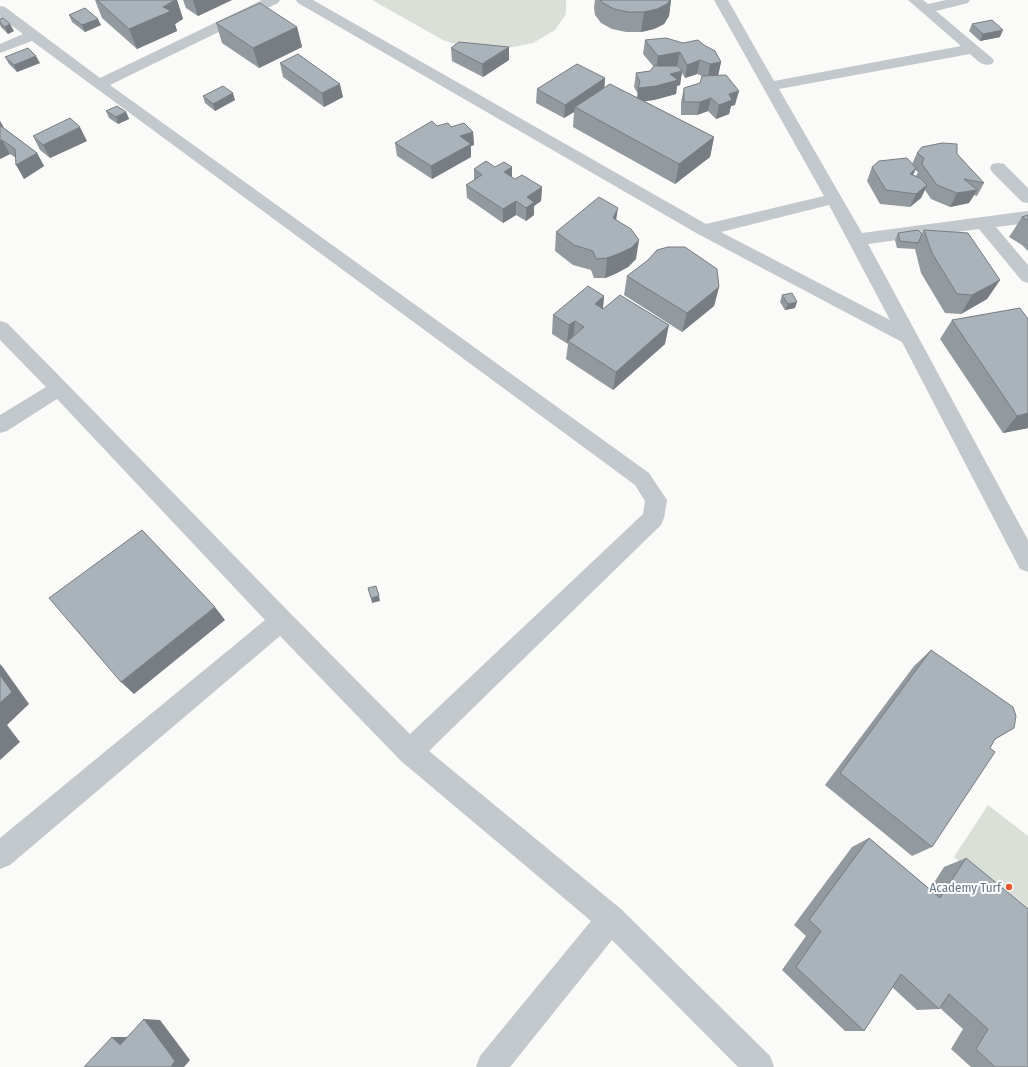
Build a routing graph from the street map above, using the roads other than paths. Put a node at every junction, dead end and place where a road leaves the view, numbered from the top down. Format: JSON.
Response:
{"nodes":[{"id":1,"x":273,"y":0,"type":"edge"},
{"id":2,"x":303,"y":0,"type":"edge"},
{"id":3,"x":721,"y":0,"type":"edge"},
{"id":4,"x":963,"y":0,"type":"edge"},
{"id":5,"x":920,"y":4,"type":"edge"},
{"id":6,"x":0,"y":10,"type":"edge"},
{"id":7,"x":33,"y":35,"type":"junction"},
{"id":8,"x":0,"y":49,"type":"edge"},
{"id":9,"x":971,"y":49,"type":"junction"},
{"id":10,"x":987,"y":61,"type":"dead end"},
{"id":11,"x":98,"y":84,"type":"junction"},
{"id":12,"x":769,"y":86,"type":"junction"},
{"id":13,"x":998,"y":168,"type":"dead end"},
{"id":14,"x":1028,"y":198,"type":"edge"},
{"id":15,"x":833,"y":199,"type":"junction"},
{"id":16,"x":1028,"y":217,"type":"edge"},
{"id":17,"x":983,"y":223,"type":"junction"},
{"id":18,"x":704,"y":230,"type":"junction"},
{"id":19,"x":857,"y":240,"type":"junction"},
{"id":20,"x":1028,"y":277,"type":"edge"},
{"id":21,"x":0,"y":328,"type":"edge"},
{"id":22,"x":907,"y":337,"type":"junction"},
{"id":23,"x":59,"y":388,"type":"junction"},
{"id":24,"x":0,"y":425,"type":"edge"},
{"id":25,"x":1028,"y":562,"type":"edge"},
{"id":26,"x":280,"y":621,"type":"junction"},
{"id":27,"x":410,"y":752,"type":"junction"},
{"id":28,"x":0,"y":855,"type":"edge"},
{"id":29,"x":611,"y":919,"type":"junction"},
{"id":30,"x":491,"y":1067,"type":"edge"},
{"id":31,"x":759,"y":1067,"type":"edge"}],
"edges":[{"from":1,"to":11,"type":"street"},
{"from":2,"to":18,"type":"street"},
{"from":3,"to":12,"type":"street"},
{"from":4,"to":5,"type":"street"},
{"from":5,"to":9,"type":"street"},
{"from":6,"to":7,"type":"street"},
{"from":7,"to":8,"type":"street"},
{"from":7,"to":11,"type":"street"},
{"from":9,"to":10,"type":"street"},
{"from":9,"to":12,"type":"street"},
{"from":11,"to":27,"type":"street"},
{"from":12,"to":15,"type":"street"},
{"from":13,"to":14,"type":"street"},
{"from":15,"to":18,"type":"street"},
{"from":15,"to":19,"type":"street"},
{"from":16,"to":17,"type":"street"},
{"from":17,"to":19,"type":"street"},
{"from":17,"to":20,"type":"street"},
{"from":18,"to":22,"type":"street"},
{"from":19,"to":22,"type":"street"},
{"from":21,"to":23,"type":"street"},
{"from":22,"to":25,"type":"street"},
{"from":23,"to":24,"type":"street"},
{"from":23,"to":26,"type":"street"},
{"from":26,"to":27,"type":"street"},
{"from":26,"to":28,"type":"street"},
{"from":27,"to":29,"type":"street"},
{"from":29,"to":30,"type":"street"},
{"from":29,"to":31,"type":"street"}]}
